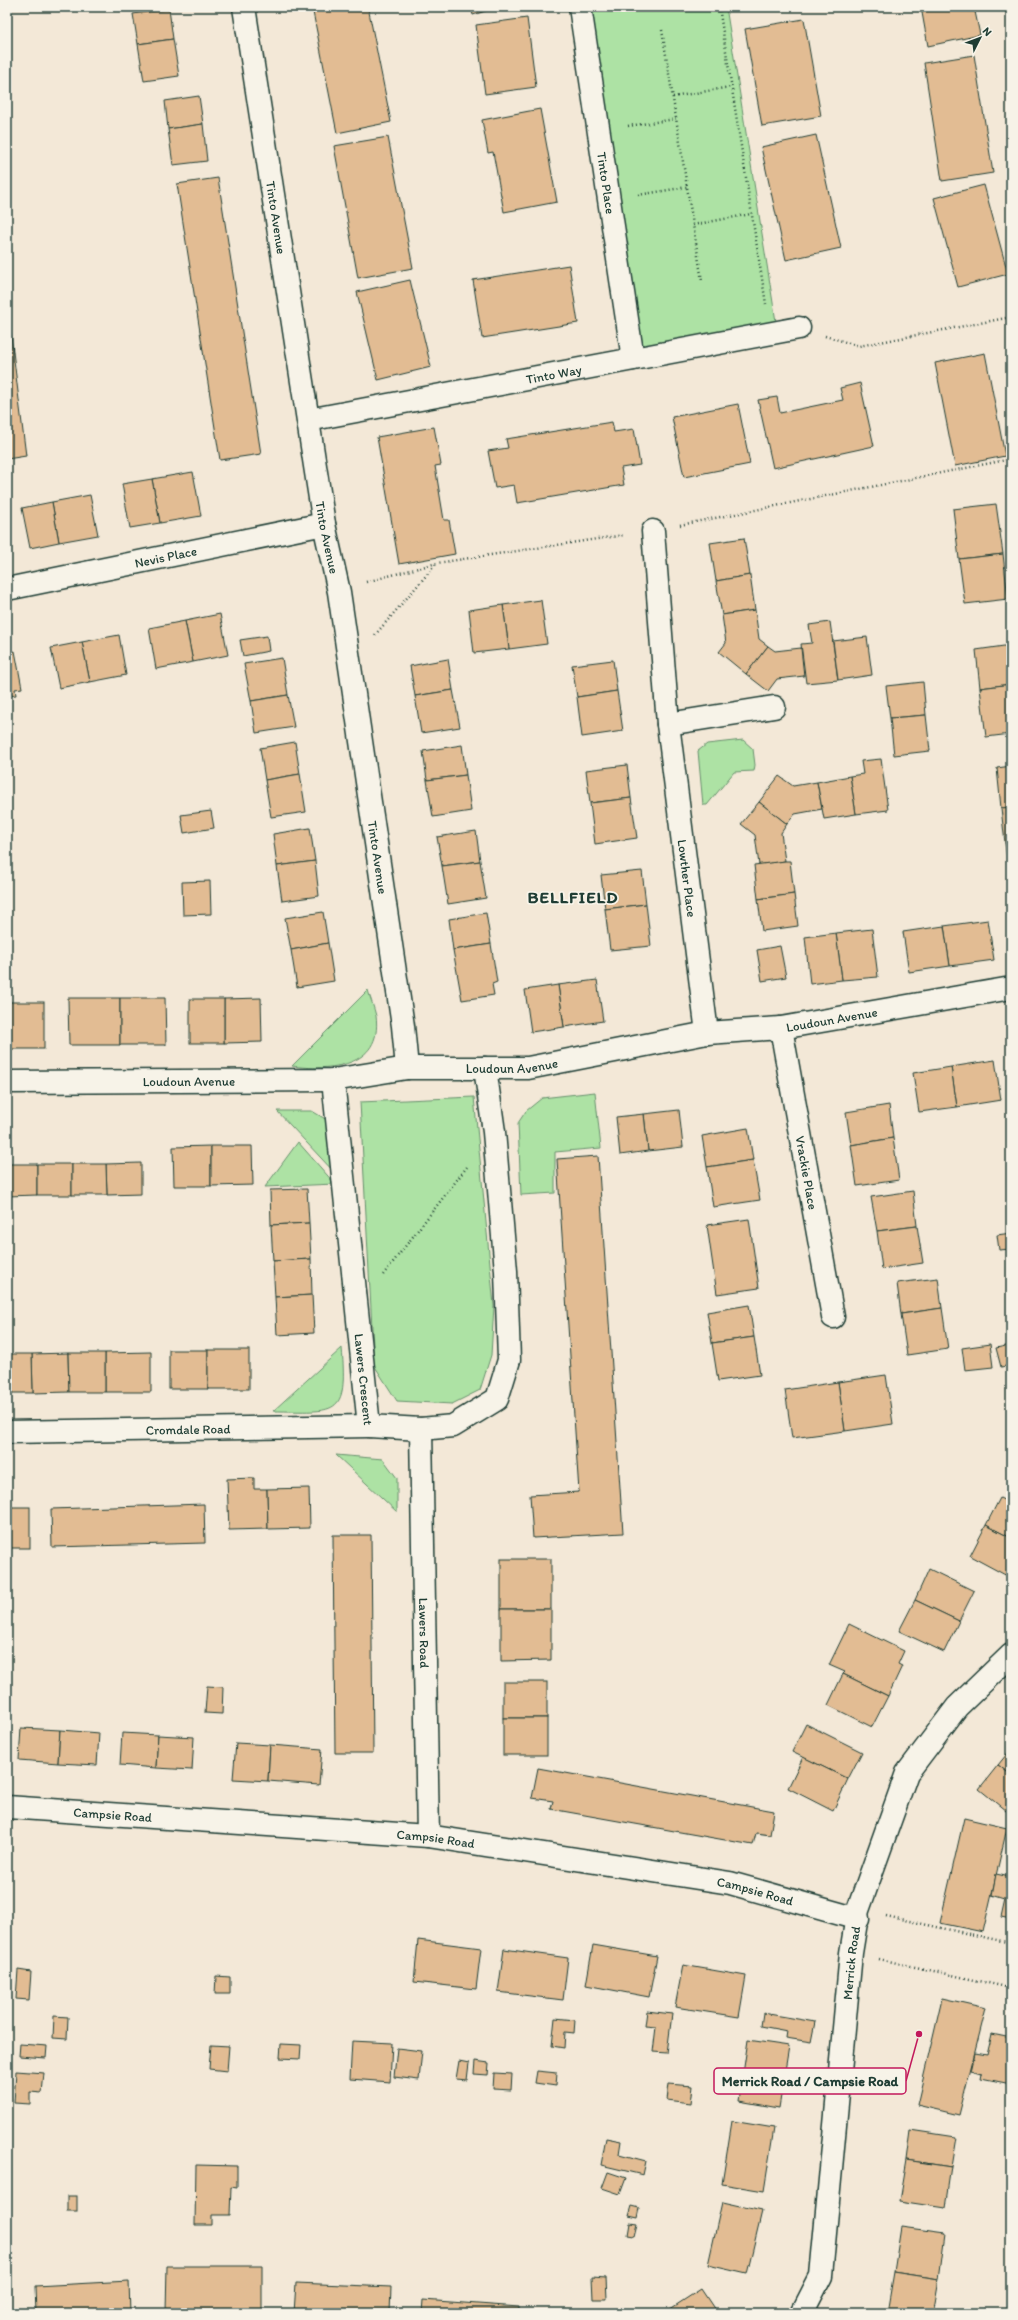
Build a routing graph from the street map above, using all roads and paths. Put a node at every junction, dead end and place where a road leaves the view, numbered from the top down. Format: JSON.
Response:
{"nodes":[{"id":1,"x":244,"y":7,"type":"edge"},
{"id":2,"x":580,"y":7,"type":"edge"},
{"id":3,"x":718,"y":7,"type":"edge"},
{"id":4,"x":662,"y":30,"type":"dead end"},
{"id":5,"x":730,"y":87,"type":"junction"},
{"id":6,"x":673,"y":97,"type":"junction"},
{"id":7,"x":676,"y":119,"type":"junction"},
{"id":8,"x":598,"y":131,"type":"junction"},
{"id":9,"x":687,"y":187,"type":"junction"},
{"id":10,"x":608,"y":200,"type":"junction"},
{"id":11,"x":751,"y":214,"type":"junction"},
{"id":12,"x":693,"y":225,"type":"junction"},
{"id":13,"x":702,"y":281,"type":"dead end"},
{"id":14,"x":1011,"y":318,"type":"edge"},
{"id":15,"x":799,"y":328,"type":"joint"},
{"id":16,"x":771,"y":334,"type":"junction"},
{"id":17,"x":633,"y":359,"type":"junction"},
{"id":18,"x":308,"y":420,"type":"junction"},
{"id":19,"x":324,"y":524,"type":"junction"},
{"id":20,"x":653,"y":531,"type":"dead end"},
{"id":21,"x":437,"y":563,"type":"dead end"},
{"id":22,"x":7,"y":589,"type":"edge"},
{"id":23,"x":350,"y":664,"type":"junction"},
{"id":24,"x":774,"y":707,"type":"dead end"},
{"id":25,"x":668,"y":724,"type":"junction"},
{"id":26,"x":1011,"y":988,"type":"edge"},
{"id":27,"x":782,"y":1028,"type":"junction"},
{"id":28,"x":707,"y":1033,"type":"junction"},
{"id":29,"x":407,"y":1068,"type":"junction"},
{"id":30,"x":485,"y":1068,"type":"junction"},
{"id":31,"x":333,"y":1080,"type":"junction"},
{"id":32,"x":7,"y":1082,"type":"edge"},
{"id":33,"x":494,"y":1132,"type":"junction"},
{"id":34,"x":356,"y":1310,"type":"junction"},
{"id":35,"x":834,"y":1317,"type":"dead end"},
{"id":36,"x":369,"y":1426,"type":"junction"},
{"id":37,"x":421,"y":1429,"type":"junction"},
{"id":38,"x":7,"y":1432,"type":"edge"},
{"id":39,"x":1011,"y":1655,"type":"edge"},
{"id":40,"x":7,"y":1807,"type":"edge"},
{"id":41,"x":428,"y":1836,"type":"junction"},
{"id":42,"x":858,"y":1915,"type":"junction"},
{"id":43,"x":1011,"y":1943,"type":"edge"},
{"id":44,"x":851,"y":1953,"type":"junction"},
{"id":45,"x":1011,"y":1988,"type":"edge"},
{"id":46,"x":802,"y":2313,"type":"edge"}],
"edges":[{"from":1,"to":18,"type":"street","name":"Tinto Avenue"},
{"from":2,"to":8,"type":"street","name":"Tinto Place"},
{"from":3,"to":5,"type":"path"},
{"from":4,"to":6,"type":"path"},
{"from":5,"to":6,"type":"path"},
{"from":5,"to":11,"type":"path"},
{"from":6,"to":7,"type":"path"},
{"from":7,"to":8,"type":"path"},
{"from":7,"to":9,"type":"path"},
{"from":8,"to":10,"type":"street","name":"Tinto Place"},
{"from":9,"to":10,"type":"path"},
{"from":9,"to":12,"type":"path"},
{"from":10,"to":17,"type":"street","name":"Tinto Place"},
{"from":11,"to":12,"type":"path"},
{"from":11,"to":16,"type":"path"},
{"from":12,"to":13,"type":"path"},
{"from":14,"to":15,"type":"path"},
{"from":15,"to":16,"type":"street","name":"Tinto Way"},
{"from":16,"to":17,"type":"street","name":"Tinto Way"},
{"from":17,"to":18,"type":"street","name":"Tinto Way"},
{"from":18,"to":19,"type":"street","name":"Tinto Avenue"},
{"from":19,"to":22,"type":"street","name":"Nevis Place"},
{"from":19,"to":23,"type":"street","name":"Tinto Avenue"},
{"from":20,"to":25,"type":"street","name":"Lowther Place"},
{"from":21,"to":23,"type":"path"},
{"from":23,"to":29,"type":"street","name":"Tinto Avenue"},
{"from":24,"to":25,"type":"street"},
{"from":25,"to":28,"type":"street","name":"Lowther Place"},
{"from":26,"to":27,"type":"street","name":"Loudoun Avenue"},
{"from":27,"to":28,"type":"street","name":"Loudoun Avenue"},
{"from":27,"to":35,"type":"street","name":"Vrackie Place"},
{"from":28,"to":30,"type":"street","name":"Loudoun Avenue"},
{"from":29,"to":30,"type":"street","name":"Loudoun Avenue"},
{"from":29,"to":31,"type":"street","name":"Loudoun Avenue"},
{"from":30,"to":33,"type":"street","name":"Lawers Crescent"},
{"from":31,"to":32,"type":"street","name":"Loudoun Avenue"},
{"from":31,"to":34,"type":"street","name":"Lawers Crescent"},
{"from":33,"to":34,"type":"path"},
{"from":33,"to":37,"type":"street","name":"Lawers Crescent"},
{"from":34,"to":36,"type":"street","name":"Lawers Crescent"},
{"from":36,"to":37,"type":"street","name":"Lawers Crescent"},
{"from":36,"to":38,"type":"street","name":"Cromdale Road"},
{"from":37,"to":41,"type":"street","name":"Lawers Road"},
{"from":39,"to":42,"type":"street","name":"Merrick Road"},
{"from":40,"to":41,"type":"street","name":"Campsie Road"},
{"from":41,"to":42,"type":"street","name":"Campsie Road"},
{"from":42,"to":43,"type":"path"},
{"from":42,"to":44,"type":"street","name":"Merrick Road"},
{"from":44,"to":45,"type":"path"},
{"from":44,"to":46,"type":"street","name":"Merrick Road"}]}
